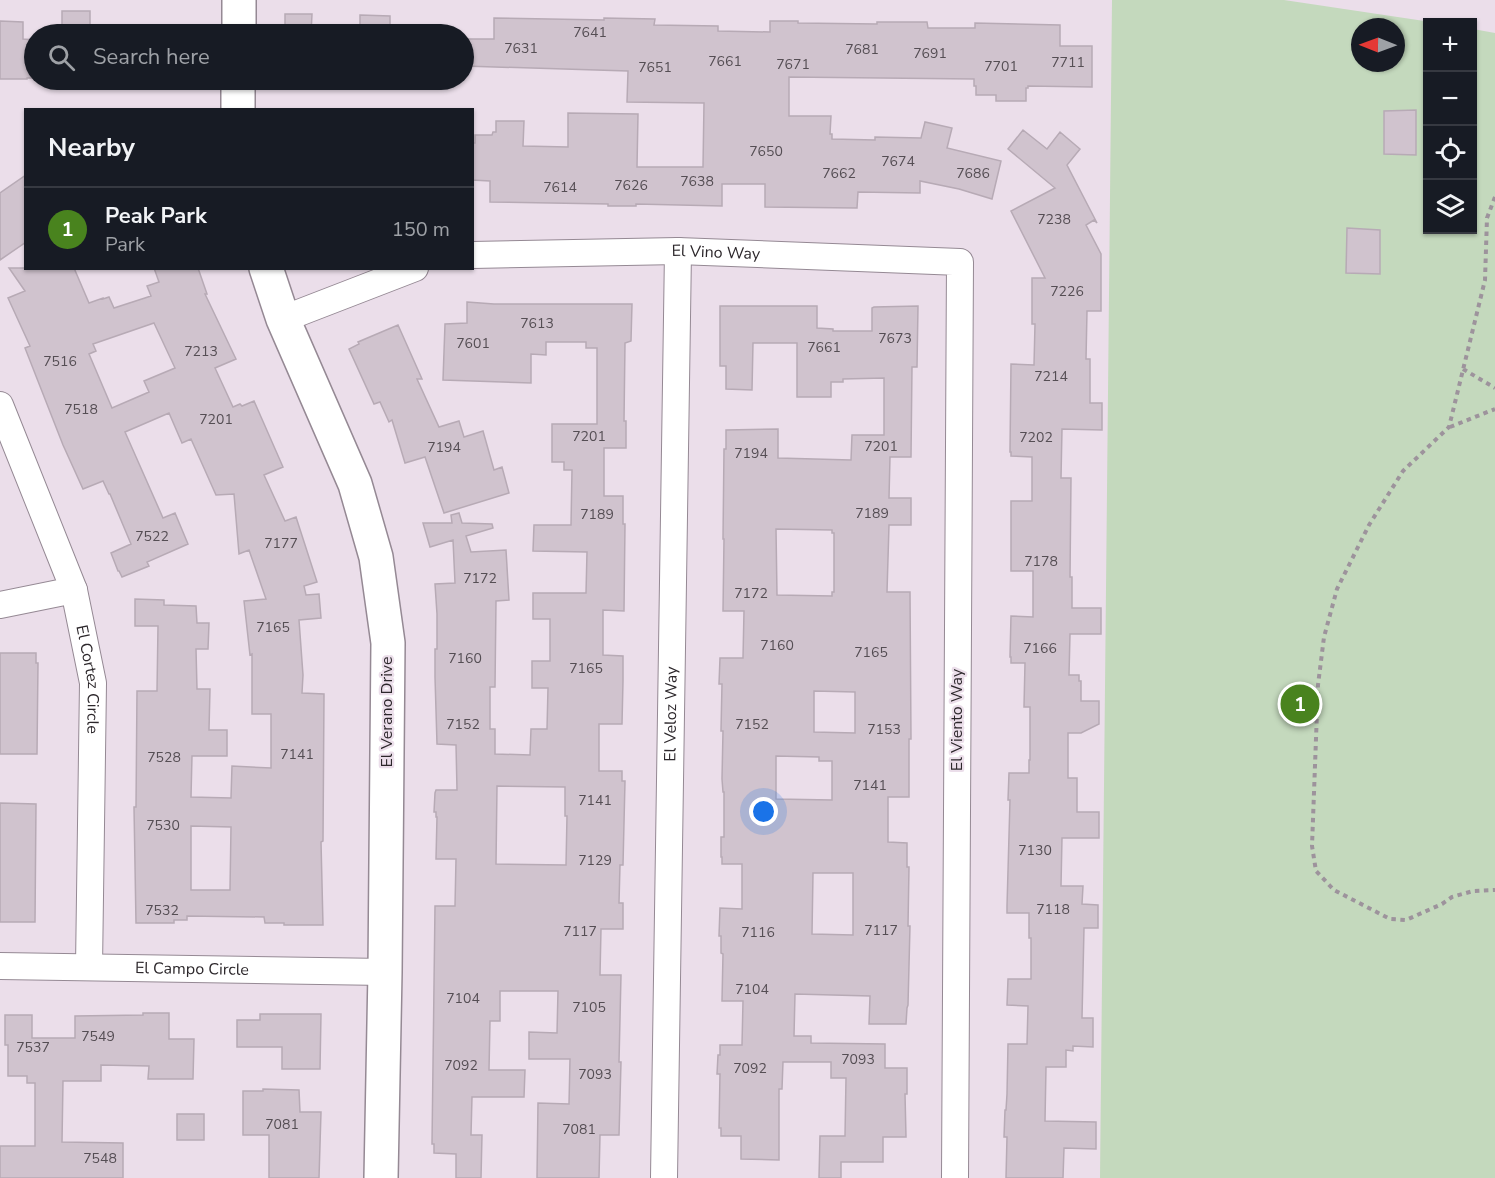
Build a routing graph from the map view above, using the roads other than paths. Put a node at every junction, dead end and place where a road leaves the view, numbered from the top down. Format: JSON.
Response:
{"nodes":[{"id":1,"x":239,"y":0,"type":"edge"},
{"id":2,"x":239,"y":24,"type":"edge"},
{"id":3,"x":238,"y":90,"type":"edge"},
{"id":4,"x":238,"y":108,"type":"edge"},
{"id":5,"x":678,"y":251,"type":"junction"},
{"id":6,"x":474,"y":255,"type":"edge"},
{"id":7,"x":960,"y":262,"type":"joint"},
{"id":8,"x":267,"y":270,"type":"edge"},
{"id":9,"x":410,"y":270,"type":"edge"},
{"id":10,"x":283,"y":319,"type":"junction"},
{"id":11,"x":0,"y":405,"type":"edge"},
{"id":12,"x":74,"y":590,"type":"junction"},
{"id":13,"x":0,"y":605,"type":"edge"},
{"id":14,"x":0,"y":966,"type":"edge"},
{"id":15,"x":89,"y":968,"type":"junction"},
{"id":16,"x":385,"y":972,"type":"junction"},
{"id":17,"x":381,"y":1178,"type":"edge"},
{"id":18,"x":664,"y":1178,"type":"edge"},
{"id":19,"x":955,"y":1178,"type":"edge"}],
"edges":[{"from":1,"to":2,"type":"street"},
{"from":3,"to":4,"type":"street"},
{"from":5,"to":6,"type":"street","name":"El Vino Way"},
{"from":5,"to":7,"type":"street","name":"El Vino Way"},
{"from":5,"to":18,"type":"street","name":"El Veloz Way"},
{"from":7,"to":19,"type":"street","name":"El Viento Way"},
{"from":8,"to":10,"type":"street","name":"El Verano Drive"},
{"from":9,"to":10,"type":"street"},
{"from":10,"to":16,"type":"street","name":"El Verano Drive"},
{"from":11,"to":12,"type":"street","name":"El Cortez Circle"},
{"from":12,"to":13,"type":"street"},
{"from":12,"to":15,"type":"street","name":"El Cortez Circle"},
{"from":14,"to":15,"type":"street","name":"El Campo Circle"},
{"from":15,"to":16,"type":"street","name":"El Campo Circle"},
{"from":16,"to":17,"type":"street","name":"El Verano Drive"}]}
